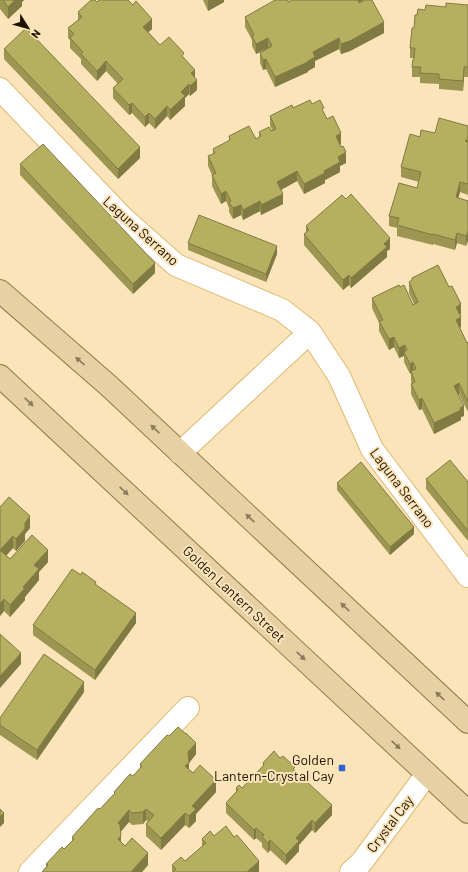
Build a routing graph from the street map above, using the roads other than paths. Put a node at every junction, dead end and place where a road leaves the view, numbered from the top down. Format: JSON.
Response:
{"nodes":[{"id":1,"x":0,"y":89,"type":"edge"},
{"id":2,"x":0,"y":291,"type":"edge"},
{"id":3,"x":310,"y":332,"type":"junction"},
{"id":4,"x":0,"y":376,"type":"edge"},
{"id":5,"x":180,"y":453,"type":"junction"},
{"id":6,"x":468,"y":576,"type":"edge"},
{"id":7,"x":188,"y":708,"type":"dead end"},
{"id":8,"x":468,"y":722,"type":"edge"},
{"id":9,"x":427,"y":774,"type":"junction"},
{"id":10,"x":468,"y":812,"type":"edge"},
{"id":11,"x":30,"y":872,"type":"edge"},
{"id":12,"x":351,"y":872,"type":"edge"}],
"edges":[{"from":1,"to":3,"type":"street","name":"Laguna Serrano"},
{"from":5,"to":2,"type":"main road","one_way":true},
{"from":3,"to":5,"type":"street"},
{"from":3,"to":6,"type":"street","name":"Laguna Serrano"},
{"from":4,"to":9,"type":"main road","name":"Golden Lantern Street","one_way":true},
{"from":8,"to":5,"type":"main road","one_way":true},
{"from":7,"to":11,"type":"street"},
{"from":9,"to":10,"type":"main road","name":"Golden Lantern Street"},
{"from":9,"to":12,"type":"street","name":"Crystal Cay"}]}
